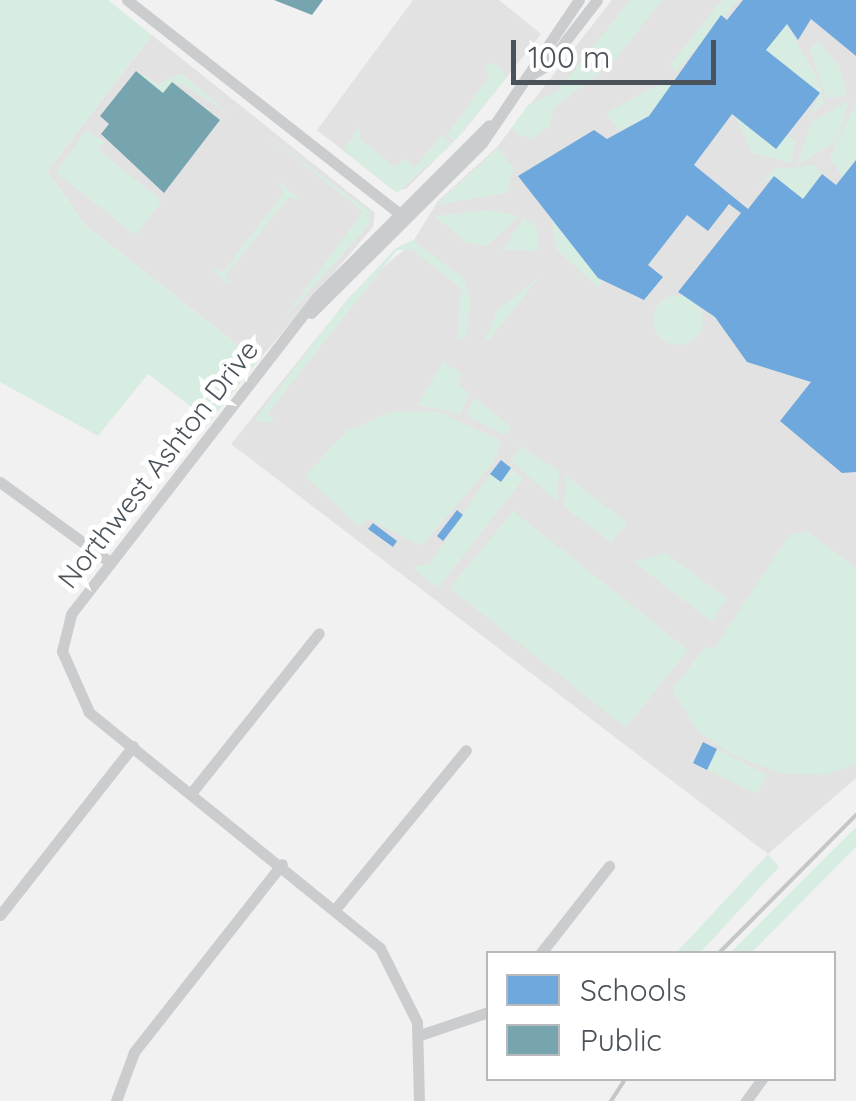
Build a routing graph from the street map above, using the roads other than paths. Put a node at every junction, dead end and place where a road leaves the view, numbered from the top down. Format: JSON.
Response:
{"nodes":[{"id":1,"x":127,"y":0,"type":"edge"},
{"id":2,"x":578,"y":0,"type":"edge"},
{"id":3,"x":597,"y":0,"type":"edge"},
{"id":4,"x":526,"y":78,"type":"junction"},
{"id":5,"x":488,"y":125,"type":"junction"},
{"id":6,"x":396,"y":211,"type":"junction"},
{"id":7,"x":311,"y":313,"type":"junction"},
{"id":8,"x":0,"y":482,"type":"edge"},
{"id":9,"x":111,"y":563,"type":"junction"},
{"id":10,"x":319,"y":633,"type":"dead end"},
{"id":11,"x":133,"y":746,"type":"junction"},
{"id":12,"x":466,"y":750,"type":"dead end"},
{"id":13,"x":192,"y":792,"type":"junction"},
{"id":14,"x":282,"y":864,"type":"junction"},
{"id":15,"x":609,"y":866,"type":"dead end"},
{"id":16,"x":337,"y":908,"type":"junction"},
{"id":17,"x":0,"y":915,"type":"edge"},
{"id":18,"x":542,"y":951,"type":"edge"},
{"id":19,"x":486,"y":1013,"type":"edge"},
{"id":20,"x":420,"y":1035,"type":"junction"},
{"id":21,"x":116,"y":1101,"type":"edge"},
{"id":22,"x":419,"y":1101,"type":"edge"}],
"edges":[{"from":1,"to":6,"type":"street"},
{"from":2,"to":4,"type":"street","name":"Northwest Ashton Drive"},
{"from":3,"to":4,"type":"street","name":"Northwest Ashton Drive"},
{"from":4,"to":5,"type":"street","name":"Northwest Ashton Drive"},
{"from":5,"to":6,"type":"street","name":"Northwest Ashton Drive"},
{"from":5,"to":7,"type":"street","name":"Northwest Ashton Drive"},
{"from":6,"to":7,"type":"street","name":"Northwest Ashton Drive"},
{"from":7,"to":9,"type":"street","name":"Northwest Ashton Drive"},
{"from":8,"to":9,"type":"street"},
{"from":9,"to":11,"type":"street","name":"Northwest Ashton Drive"},
{"from":10,"to":13,"type":"street"},
{"from":11,"to":13,"type":"street","name":"Northwest Ashton Drive"},
{"from":11,"to":17,"type":"street"},
{"from":12,"to":16,"type":"street"},
{"from":13,"to":14,"type":"street","name":"Northwest Ashton Drive"},
{"from":14,"to":16,"type":"street","name":"Northwest Ashton Drive"},
{"from":14,"to":21,"type":"street"},
{"from":15,"to":18,"type":"street"},
{"from":16,"to":20,"type":"street","name":"Northwest Ashton Drive"},
{"from":19,"to":20,"type":"street"},
{"from":20,"to":22,"type":"street"}]}
